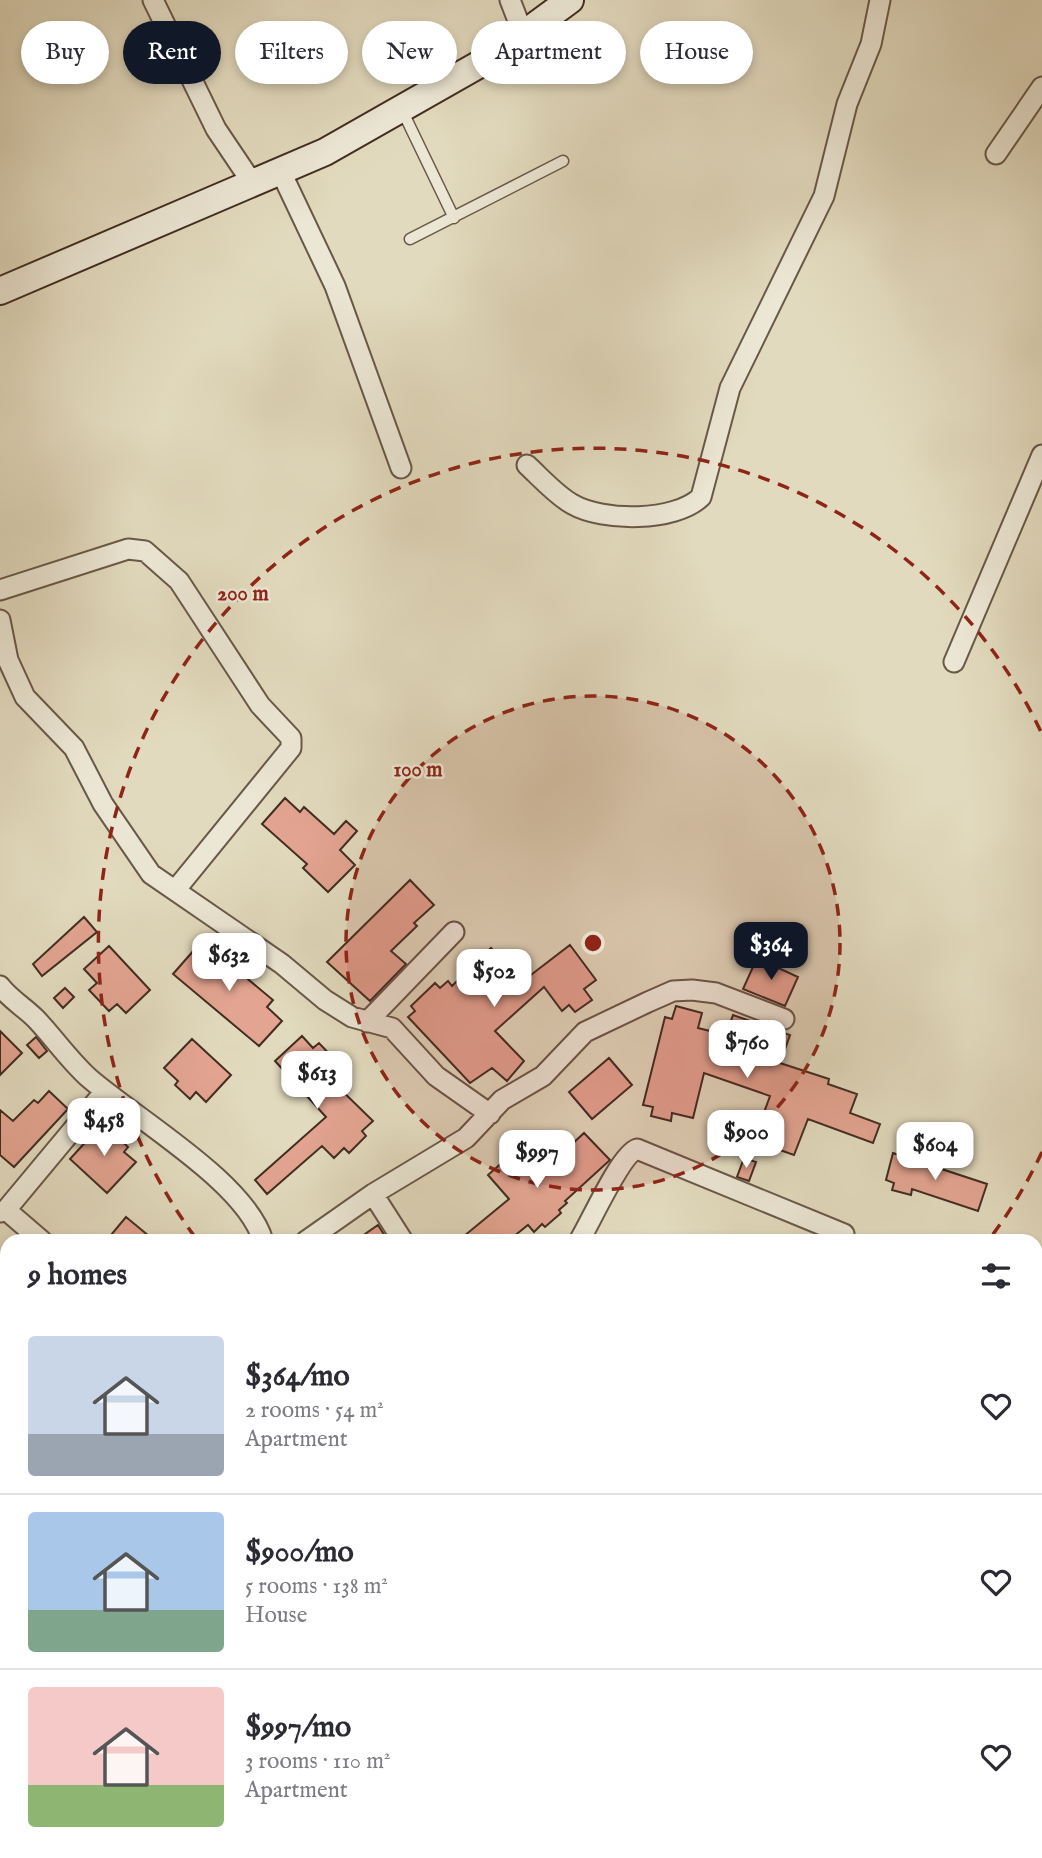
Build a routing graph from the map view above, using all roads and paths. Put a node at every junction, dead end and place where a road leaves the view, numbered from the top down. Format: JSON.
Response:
{"nodes":[{"id":1,"x":153,"y":0,"type":"edge"},
{"id":2,"x":510,"y":0,"type":"edge"},
{"id":3,"x":570,"y":0,"type":"edge"},
{"id":4,"x":880,"y":0,"type":"edge"},
{"id":5,"x":516,"y":21,"type":"edge"},
{"id":6,"x":543,"y":21,"type":"edge"},
{"id":7,"x":471,"y":68,"type":"edge"},
{"id":8,"x":1042,"y":87,"type":"edge"},
{"id":9,"x":402,"y":109,"type":"junction"},
{"id":10,"x":996,"y":154,"type":"dead end"},
{"id":11,"x":563,"y":161,"type":"dead end"},
{"id":12,"x":280,"y":170,"type":"junction"},
{"id":13,"x":253,"y":184,"type":"junction"},
{"id":14,"x":454,"y":218,"type":"junction"},
{"id":15,"x":410,"y":239,"type":"dead end"},
{"id":16,"x":0,"y":291,"type":"edge"},
{"id":17,"x":1042,"y":455,"type":"edge"},
{"id":18,"x":527,"y":465,"type":"dead end"},
{"id":19,"x":401,"y":468,"type":"dead end"},
{"id":20,"x":0,"y":590,"type":"edge"},
{"id":21,"x":0,"y":620,"type":"edge"},
{"id":22,"x":954,"y":662,"type":"dead end"},
{"id":23,"x":177,"y":888,"type":"junction"},
{"id":24,"x":454,"y":932,"type":"dead end"},
{"id":25,"x":0,"y":986,"type":"edge"},
{"id":26,"x":783,"y":1019,"type":"dead end"},
{"id":27,"x":368,"y":1022,"type":"junction"},
{"id":28,"x":105,"y":1091,"type":"junction"},
{"id":29,"x":490,"y":1114,"type":"junction"},
{"id":30,"x":373,"y":1194,"type":"junction"},
{"id":31,"x":3,"y":1211,"type":"edge"},
{"id":32,"x":33,"y":1234,"type":"edge"},
{"id":33,"x":261,"y":1234,"type":"edge"},
{"id":34,"x":316,"y":1234,"type":"edge"},
{"id":35,"x":398,"y":1234,"type":"edge"},
{"id":36,"x":583,"y":1234,"type":"edge"},
{"id":37,"x":844,"y":1234,"type":"dead end"}],
"edges":[{"from":1,"to":13,"type":"street"},
{"from":2,"to":5,"type":"street"},
{"from":3,"to":6,"type":"street"},
{"from":4,"to":18,"type":"street"},
{"from":7,"to":9,"type":"street"},
{"from":8,"to":10,"type":"street"},
{"from":9,"to":12,"type":"street"},
{"from":9,"to":14,"type":"lane"},
{"from":11,"to":14,"type":"lane"},
{"from":12,"to":13,"type":"street"},
{"from":12,"to":19,"type":"street"},
{"from":13,"to":16,"type":"street"},
{"from":14,"to":15,"type":"lane"},
{"from":17,"to":22,"type":"street"},
{"from":20,"to":23,"type":"street"},
{"from":21,"to":23,"type":"street"},
{"from":23,"to":27,"type":"street"},
{"from":24,"to":27,"type":"street"},
{"from":25,"to":28,"type":"street"},
{"from":26,"to":29,"type":"street"},
{"from":27,"to":29,"type":"street"},
{"from":28,"to":31,"type":"street"},
{"from":28,"to":33,"type":"street"},
{"from":29,"to":30,"type":"street"},
{"from":30,"to":34,"type":"street"},
{"from":30,"to":35,"type":"street"},
{"from":31,"to":32,"type":"street"},
{"from":36,"to":37,"type":"street"}]}
